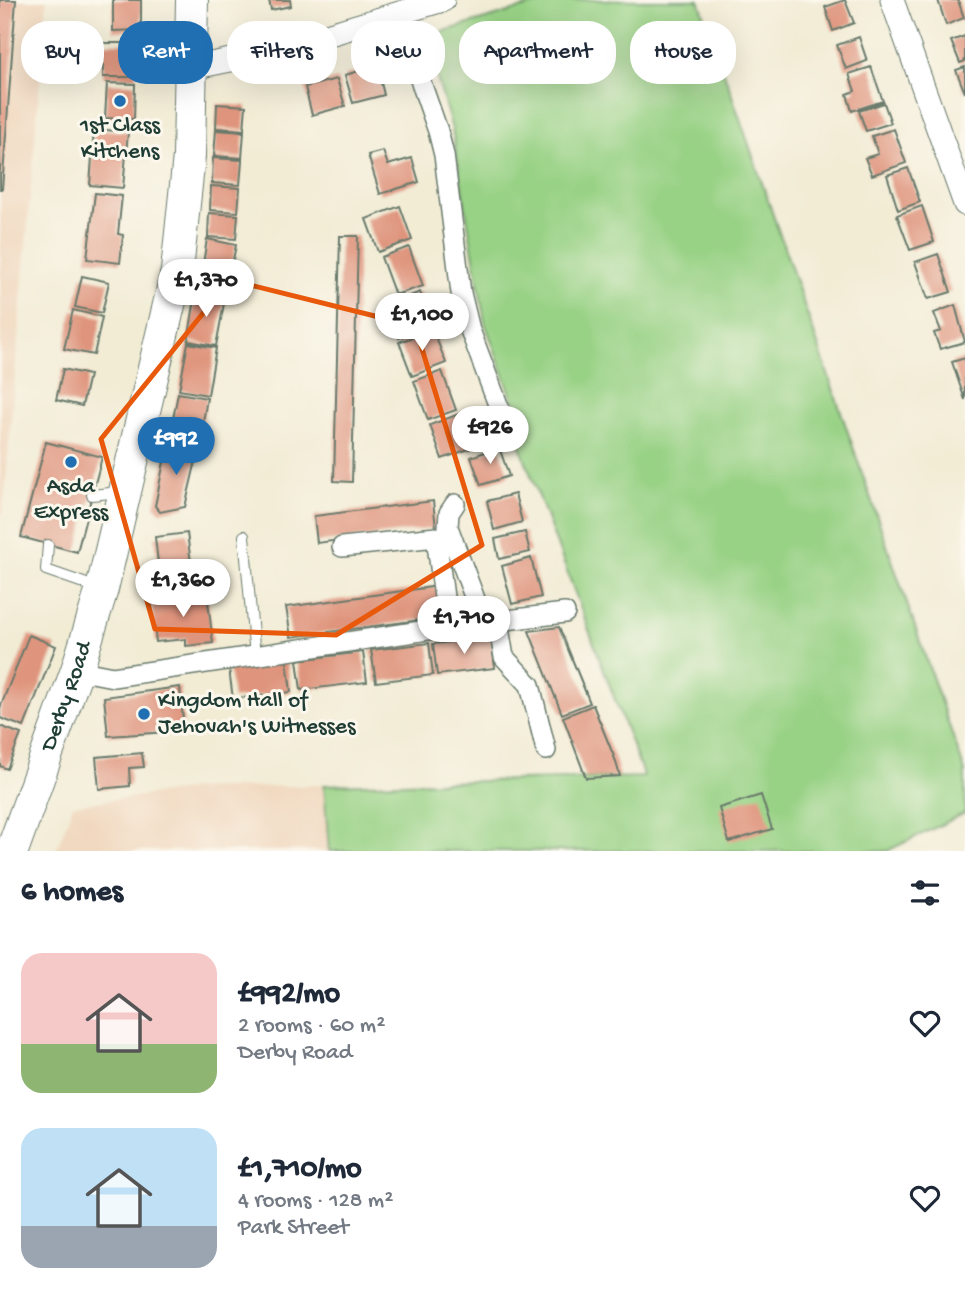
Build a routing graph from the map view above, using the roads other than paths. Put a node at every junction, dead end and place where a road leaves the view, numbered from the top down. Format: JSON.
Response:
{"nodes":[{"id":1,"x":192,"y":0,"type":"edge"},
{"id":2,"x":443,"y":0,"type":"edge"},
{"id":3,"x":892,"y":0,"type":"edge"},
{"id":4,"x":397,"y":14,"type":"junction"},
{"id":5,"x":192,"y":21,"type":"edge"},
{"id":6,"x":213,"y":64,"type":"edge"},
{"id":7,"x":191,"y":84,"type":"edge"},
{"id":8,"x":965,"y":204,"type":"edge"},
{"id":9,"x":503,"y":418,"type":"dead end"},
{"id":10,"x":124,"y":492,"type":"junction"},
{"id":11,"x":92,"y":495,"type":"dead end"},
{"id":12,"x":455,"y":504,"type":"dead end"},
{"id":13,"x":244,"y":536,"type":"dead end"},
{"id":14,"x":48,"y":545,"type":"dead end"},
{"id":15,"x":342,"y":547,"type":"dead end"},
{"id":16,"x":102,"y":589,"type":"junction"},
{"id":17,"x":565,"y":613,"type":"dead end"},
{"id":18,"x":491,"y":623,"type":"junction"},
{"id":19,"x":448,"y":627,"type":"junction"},
{"id":20,"x":255,"y":656,"type":"junction"},
{"id":21,"x":77,"y":670,"type":"junction"},
{"id":22,"x":546,"y":750,"type":"dead end"},
{"id":23,"x":12,"y":851,"type":"edge"}],
"edges":[{"from":1,"to":5,"type":"highway","name":"Derby Road"},
{"from":2,"to":4,"type":"street"},
{"from":3,"to":8,"type":"street"},
{"from":4,"to":6,"type":"street"},
{"from":4,"to":9,"type":"street"},
{"from":7,"to":10,"type":"highway","name":"Derby Road"},
{"from":10,"to":11,"type":"lane"},
{"from":10,"to":16,"type":"highway","name":"Derby Road"},
{"from":12,"to":18,"type":"street"},
{"from":13,"to":20,"type":"lane"},
{"from":14,"to":16,"type":"lane"},
{"from":15,"to":19,"type":"street"},
{"from":16,"to":21,"type":"highway","name":"Derby Road"},
{"from":17,"to":18,"type":"street"},
{"from":18,"to":19,"type":"street"},
{"from":18,"to":22,"type":"street"},
{"from":19,"to":20,"type":"street"},
{"from":20,"to":21,"type":"street"},
{"from":21,"to":23,"type":"highway","name":"Derby Road"}]}
